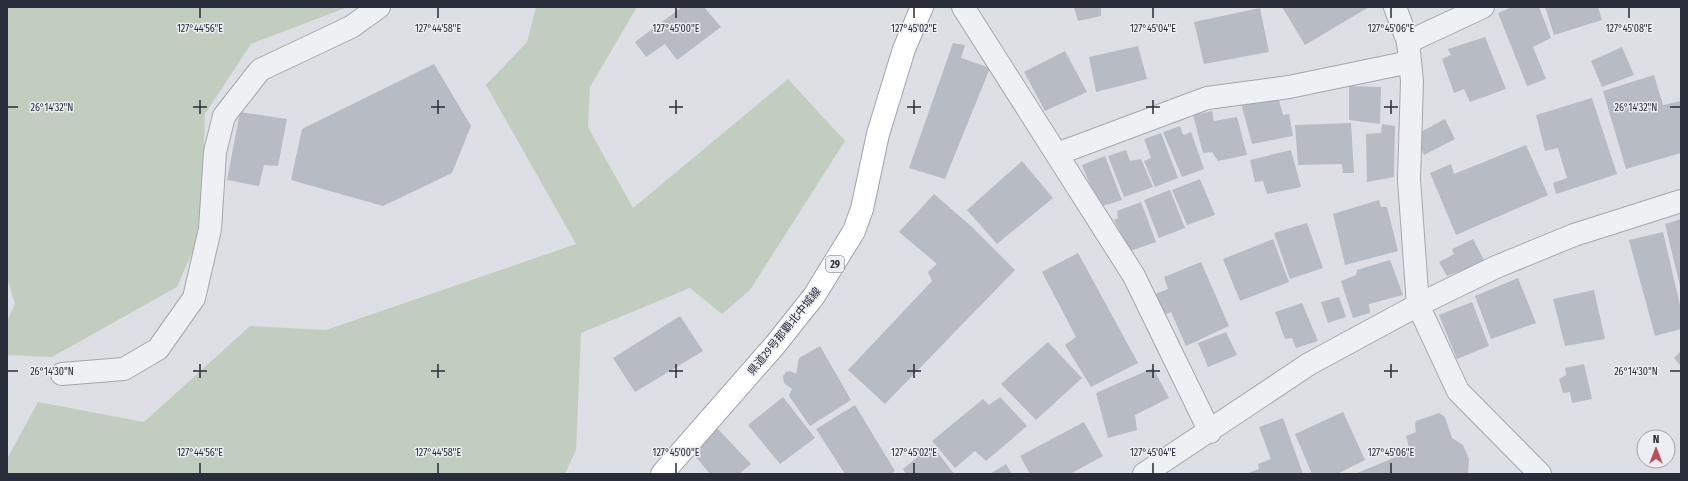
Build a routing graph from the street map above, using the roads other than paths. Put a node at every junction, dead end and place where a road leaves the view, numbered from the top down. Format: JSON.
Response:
{"nodes":[{"id":1,"x":379,"y":7,"type":"edge"},
{"id":2,"x":922,"y":7,"type":"edge"},
{"id":3,"x":964,"y":7,"type":"edge"},
{"id":4,"x":1395,"y":7,"type":"edge"},
{"id":5,"x":1483,"y":7,"type":"edge"},
{"id":6,"x":1409,"y":52,"type":"junction"},
{"id":7,"x":1058,"y":154,"type":"junction"},
{"id":8,"x":1681,"y":201,"type":"edge"},
{"id":9,"x":1418,"y":305,"type":"junction"},
{"id":10,"x":62,"y":374,"type":"dead end"},
{"id":11,"x":1210,"y":432,"type":"junction"},
{"id":12,"x":662,"y":474,"type":"edge"},
{"id":13,"x":1144,"y":474,"type":"edge"},
{"id":14,"x":1540,"y":474,"type":"edge"}],
"edges":[{"from":1,"to":10,"type":"street"},
{"from":2,"to":12,"type":"main road","name":"県道29号那覇北中城線","number":"29"},
{"from":3,"to":7,"type":"street"},
{"from":4,"to":6,"type":"street"},
{"from":5,"to":6,"type":"street"},
{"from":6,"to":7,"type":"street"},
{"from":6,"to":9,"type":"street"},
{"from":7,"to":11,"type":"street"},
{"from":8,"to":9,"type":"street"},
{"from":9,"to":11,"type":"street"},
{"from":9,"to":14,"type":"street"},
{"from":11,"to":13,"type":"street"}]}
